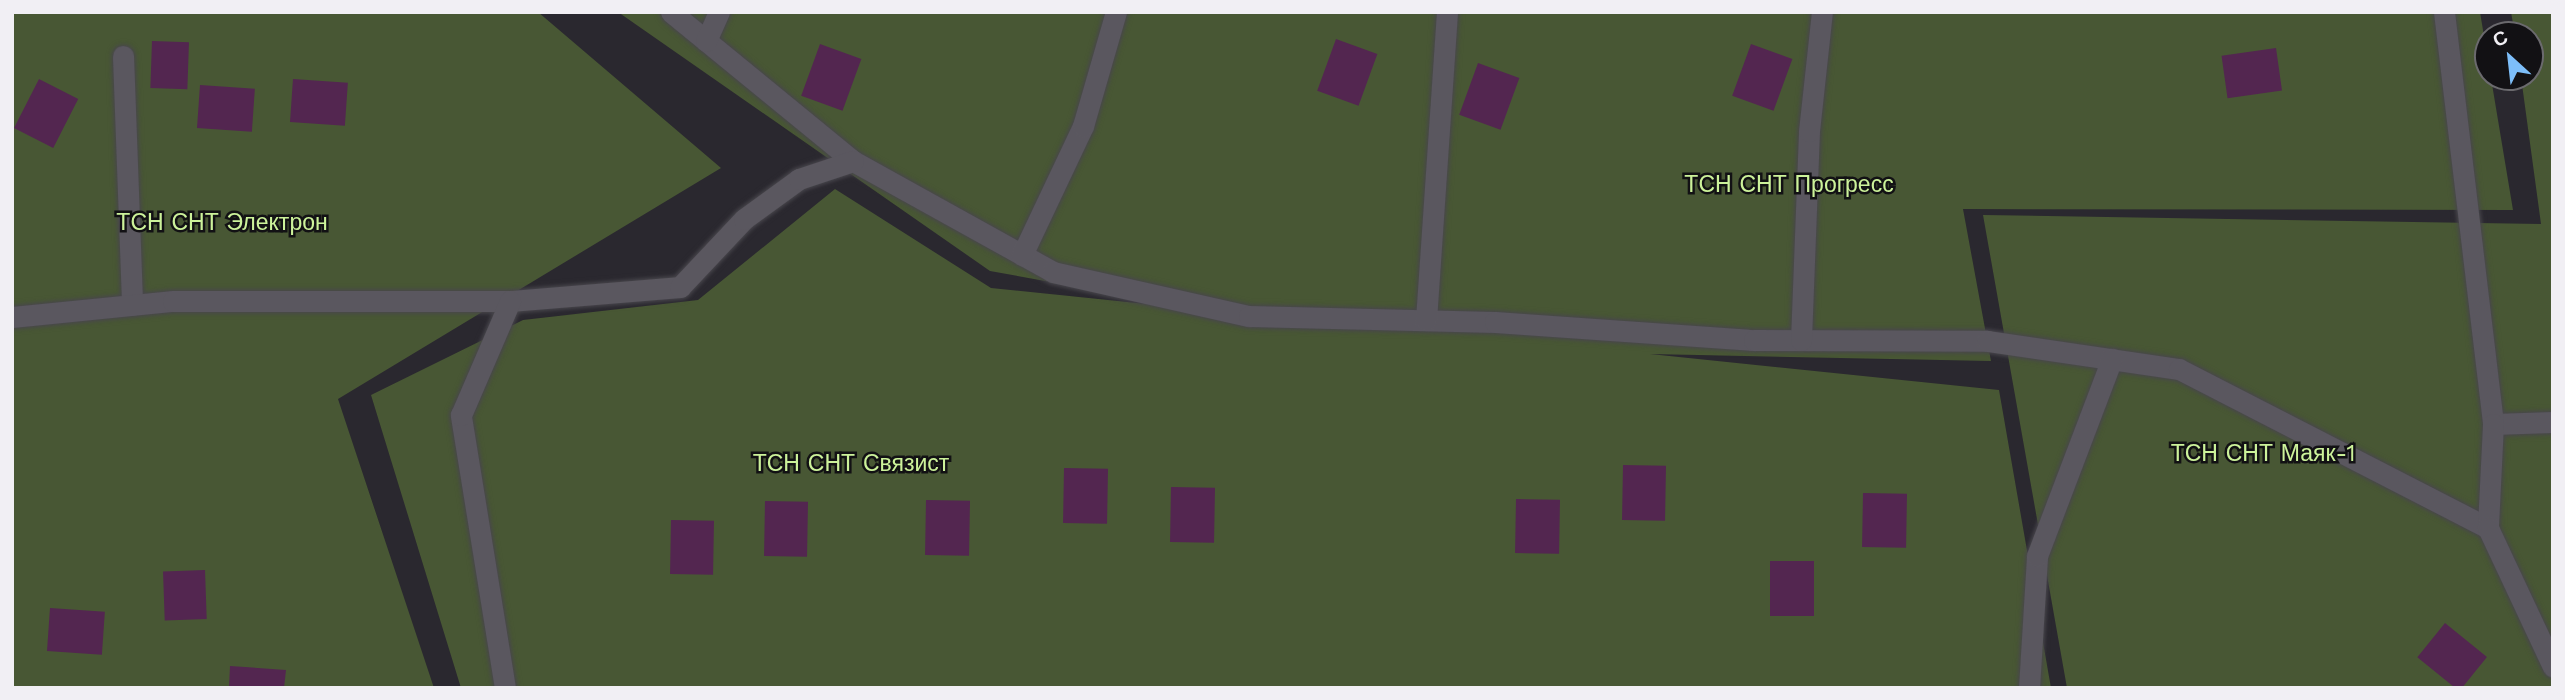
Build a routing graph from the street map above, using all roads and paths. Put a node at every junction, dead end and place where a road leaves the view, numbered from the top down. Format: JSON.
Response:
{"nodes":[{"id":1,"x":671,"y":12,"type":"edge"},
{"id":2,"x":719,"y":12,"type":"edge"},
{"id":3,"x":1115,"y":12,"type":"edge"},
{"id":4,"x":1447,"y":12,"type":"edge"},
{"id":5,"x":1822,"y":12,"type":"edge"},
{"id":6,"x":2444,"y":12,"type":"edge"},
{"id":7,"x":706,"y":41,"type":"junction"},
{"id":8,"x":123,"y":56,"type":"dead end"},
{"id":9,"x":852,"y":161,"type":"junction"},
{"id":10,"x":1022,"y":254,"type":"junction"},
{"id":11,"x":510,"y":301,"type":"junction"},
{"id":12,"x":132,"y":305,"type":"junction"},
{"id":13,"x":12,"y":317,"type":"edge"},
{"id":14,"x":1426,"y":320,"type":"junction"},
{"id":15,"x":1801,"y":340,"type":"junction"},
{"id":16,"x":2112,"y":359,"type":"junction"},
{"id":17,"x":2553,"y":422,"type":"edge"},
{"id":18,"x":2493,"y":424,"type":"junction"},
{"id":19,"x":2488,"y":528,"type":"junction"},
{"id":20,"x":2553,"y":667,"type":"edge"},
{"id":21,"x":505,"y":688,"type":"edge"},
{"id":22,"x":2029,"y":688,"type":"edge"}],
"edges":[{"from":1,"to":7,"type":"street"},
{"from":2,"to":7,"type":"street"},
{"from":3,"to":10,"type":"street"},
{"from":4,"to":14,"type":"street"},
{"from":5,"to":15,"type":"street"},
{"from":6,"to":18,"type":"street"},
{"from":7,"to":9,"type":"street"},
{"from":8,"to":12,"type":"street"},
{"from":9,"to":10,"type":"street"},
{"from":9,"to":11,"type":"street"},
{"from":10,"to":14,"type":"street"},
{"from":11,"to":12,"type":"street"},
{"from":11,"to":21,"type":"street"},
{"from":12,"to":13,"type":"street"},
{"from":14,"to":15,"type":"street"},
{"from":15,"to":16,"type":"street"},
{"from":16,"to":19,"type":"street"},
{"from":16,"to":22,"type":"street"},
{"from":17,"to":18,"type":"street"},
{"from":18,"to":19,"type":"street"},
{"from":19,"to":20,"type":"street"}]}
